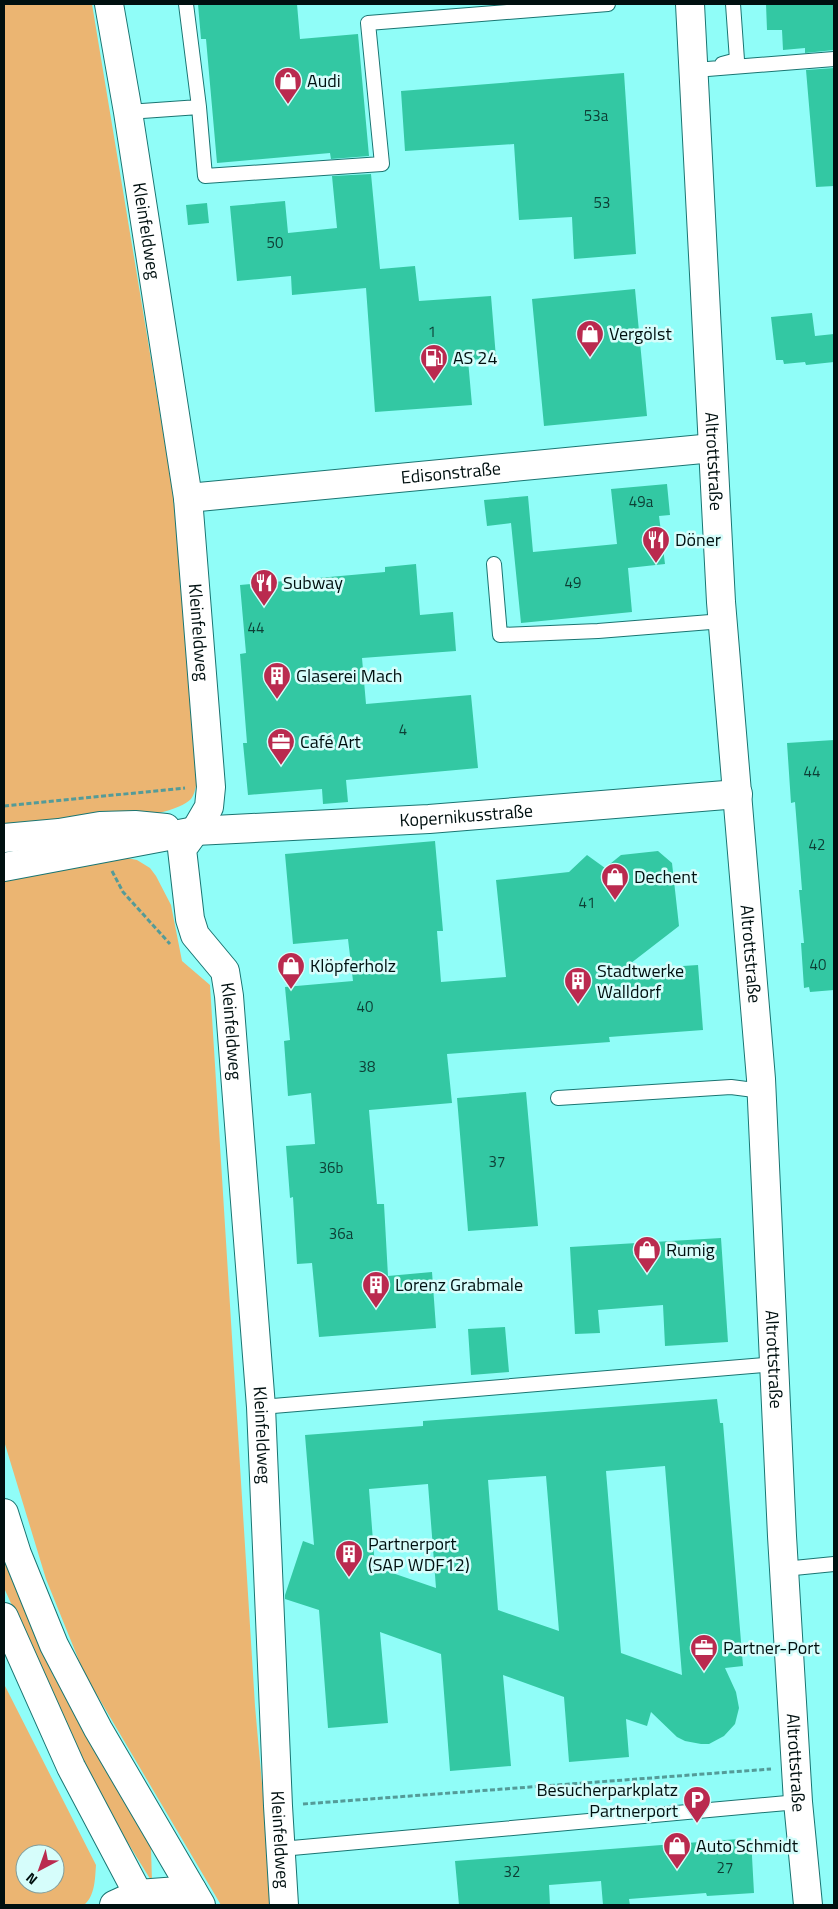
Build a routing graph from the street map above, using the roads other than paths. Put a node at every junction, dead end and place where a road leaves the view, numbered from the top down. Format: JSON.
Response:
{"nodes":[{"id":1,"x":109,"y":4,"type":"edge"},
{"id":2,"x":186,"y":4,"type":"edge"},
{"id":3,"x":608,"y":4,"type":"edge"},
{"id":4,"x":690,"y":4,"type":"edge"},
{"id":5,"x":733,"y":4,"type":"edge"},
{"id":6,"x":834,"y":59,"type":"edge"},
{"id":7,"x":695,"y":70,"type":"junction"},
{"id":8,"x":199,"y":107,"type":"junction"},
{"id":9,"x":128,"y":112,"type":"junction"},
{"id":10,"x":714,"y":448,"type":"junction"},
{"id":11,"x":188,"y":498,"type":"junction"},
{"id":12,"x":494,"y":564,"type":"dead end"},
{"id":13,"x":723,"y":621,"type":"junction"},
{"id":14,"x":738,"y":794,"type":"junction"},
{"id":15,"x":195,"y":831,"type":"junction"},
{"id":16,"x":4,"y":838,"type":"edge"},
{"id":17,"x":103,"y":838,"type":"junction"},
{"id":18,"x":4,"y":867,"type":"edge"},
{"id":19,"x":762,"y":1092,"type":"junction"},
{"id":20,"x":558,"y":1098,"type":"dead end"},
{"id":21,"x":776,"y":1364,"type":"junction"},
{"id":22,"x":261,"y":1407,"type":"junction"},
{"id":23,"x":4,"y":1513,"type":"edge"},
{"id":24,"x":834,"y":1564,"type":"edge"},
{"id":25,"x":784,"y":1570,"type":"junction"},
{"id":26,"x":4,"y":1617,"type":"edge"},
{"id":27,"x":798,"y":1802,"type":"junction"},
{"id":28,"x":281,"y":1849,"type":"junction"},
{"id":29,"x":190,"y":1900,"type":"edge"},
{"id":30,"x":132,"y":1902,"type":"edge"},
{"id":31,"x":284,"y":1905,"type":"edge"},
{"id":32,"x":808,"y":1905,"type":"edge"}],
"edges":[{"from":1,"to":9,"type":"street","name":"Kleinfeldweg"},
{"from":2,"to":8,"type":"lane"},
{"from":3,"to":8,"type":"lane"},
{"from":4,"to":7,"type":"street","name":"Altrottstraße"},
{"from":5,"to":7,"type":"lane"},
{"from":6,"to":7,"type":"lane"},
{"from":7,"to":10,"type":"street","name":"Altrottstraße"},
{"from":8,"to":9,"type":"lane"},
{"from":9,"to":11,"type":"street","name":"Kleinfeldweg"},
{"from":10,"to":11,"type":"street","name":"Edisonstraße"},
{"from":10,"to":13,"type":"street","name":"Altrottstraße"},
{"from":11,"to":15,"type":"street","name":"Kleinfeldweg"},
{"from":12,"to":13,"type":"lane"},
{"from":13,"to":14,"type":"street","name":"Altrottstraße"},
{"from":14,"to":15,"type":"street","name":"Kopernikusstraße"},
{"from":14,"to":19,"type":"street","name":"Altrottstraße"},
{"from":15,"to":17,"type":"street","name":"Kopernikusstraße"},
{"from":15,"to":22,"type":"street","name":"Kleinfeldweg"},
{"from":16,"to":17,"type":"street","name":"Kopernikusstraße"},
{"from":17,"to":18,"type":"street","name":"Kopernikusstraße"},
{"from":19,"to":20,"type":"lane"},
{"from":19,"to":21,"type":"street","name":"Altrottstraße"},
{"from":21,"to":22,"type":"lane"},
{"from":21,"to":25,"type":"street","name":"Altrottstraße"},
{"from":22,"to":28,"type":"street","name":"Kleinfeldweg"},
{"from":23,"to":29,"type":"street"},
{"from":24,"to":25,"type":"lane"},
{"from":25,"to":27,"type":"street","name":"Altrottstraße"},
{"from":26,"to":30,"type":"street"},
{"from":27,"to":28,"type":"lane"},
{"from":27,"to":32,"type":"street","name":"Altrottstraße"},
{"from":28,"to":31,"type":"street","name":"Kleinfeldweg"},
{"from":29,"to":30,"type":"street"}]}
